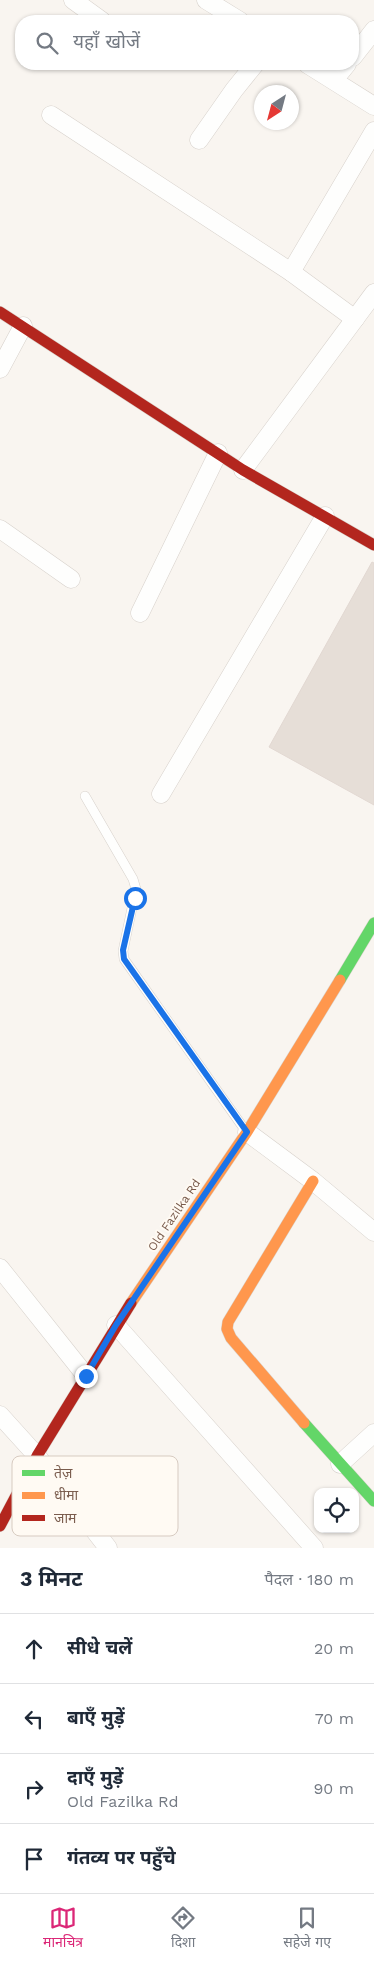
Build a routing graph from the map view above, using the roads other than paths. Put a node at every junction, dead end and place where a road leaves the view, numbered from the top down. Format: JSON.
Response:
{"nodes":[{"id":1,"x":73,"y":0,"type":"edge"},
{"id":2,"x":206,"y":0,"type":"edge"},
{"id":3,"x":94,"y":15,"type":"edge"},
{"id":4,"x":230,"y":15,"type":"edge"},
{"id":5,"x":374,"y":30,"type":"edge"},
{"id":6,"x":359,"y":49,"type":"edge"},
{"id":7,"x":250,"y":70,"type":"edge"},
{"id":8,"x":317,"y":70,"type":"edge"},
{"id":9,"x":342,"y":70,"type":"edge"},
{"id":10,"x":334,"y":80,"type":"junction"},
{"id":11,"x":374,"y":106,"type":"edge"},
{"id":12,"x":51,"y":115,"type":"dead end"},
{"id":13,"x":374,"y":131,"type":"edge"},
{"id":14,"x":199,"y":140,"type":"dead end"},
{"id":15,"x":291,"y":272,"type":"junction"},
{"id":16,"x":374,"y":293,"type":"edge"},
{"id":17,"x":0,"y":312,"type":"edge"},
{"id":18,"x":355,"y":319,"type":"junction"},
{"id":19,"x":23,"y":326,"type":"junction"},
{"id":20,"x":0,"y":370,"type":"edge"},
{"id":21,"x":218,"y":453,"type":"junction"},
{"id":22,"x":243,"y":470,"type":"junction"},
{"id":23,"x":325,"y":516,"type":"junction"},
{"id":24,"x":0,"y":529,"type":"edge"},
{"id":25,"x":374,"y":545,"type":"edge"},
{"id":26,"x":71,"y":579,"type":"dead end"},
{"id":27,"x":140,"y":612,"type":"dead end"},
{"id":28,"x":161,"y":794,"type":"dead end"},
{"id":29,"x":85,"y":796,"type":"dead end"},
{"id":30,"x":374,"y":923,"type":"edge"},
{"id":31,"x":247,"y":1132,"type":"junction"},
{"id":32,"x":313,"y":1181,"type":"junction"},
{"id":33,"x":374,"y":1232,"type":"edge"},
{"id":34,"x":0,"y":1268,"type":"edge"},
{"id":35,"x":116,"y":1325,"type":"junction"},
{"id":36,"x":86,"y":1376,"type":"junction"},
{"id":37,"x":0,"y":1415,"type":"edge"},
{"id":38,"x":374,"y":1433,"type":"edge"},
{"id":39,"x":37,"y":1456,"type":"joint"},
{"id":40,"x":340,"y":1464,"type":"junction"},
{"id":41,"x":374,"y":1501,"type":"edge"},
{"id":42,"x":12,"y":1503,"type":"edge"},
{"id":43,"x":0,"y":1526,"type":"edge"},
{"id":44,"x":99,"y":1536,"type":"edge"},
{"id":45,"x":108,"y":1548,"type":"edge"},
{"id":46,"x":314,"y":1548,"type":"edge"}],
"edges":[{"from":1,"to":3,"type":"street"},
{"from":2,"to":4,"type":"street"},
{"from":5,"to":6,"type":"street"},
{"from":7,"to":14,"type":"street"},
{"from":8,"to":10,"type":"street"},
{"from":9,"to":10,"type":"street"},
{"from":10,"to":11,"type":"street"},
{"from":12,"to":15,"type":"street"},
{"from":13,"to":15,"type":"street"},
{"from":15,"to":18,"type":"street"},
{"from":16,"to":18,"type":"street"},
{"from":17,"to":19,"type":"street"},
{"from":18,"to":22,"type":"street"},
{"from":19,"to":20,"type":"street"},
{"from":19,"to":21,"type":"street"},
{"from":21,"to":22,"type":"street"},
{"from":21,"to":27,"type":"street"},
{"from":22,"to":23,"type":"street"},
{"from":23,"to":25,"type":"street"},
{"from":23,"to":28,"type":"street"},
{"from":24,"to":26,"type":"street"},
{"from":29,"to":31,"type":"lane"},
{"from":30,"to":31,"type":"street","name":"Old Fazilka Rd"},
{"from":31,"to":32,"type":"street"},
{"from":31,"to":35,"type":"street","name":"Old Fazilka Rd"},
{"from":32,"to":33,"type":"street"},
{"from":32,"to":40,"type":"street"},
{"from":34,"to":36,"type":"street"},
{"from":35,"to":36,"type":"street","name":"Old Fazilka Rd"},
{"from":35,"to":46,"type":"street"},
{"from":36,"to":39,"type":"street","name":"Old Fazilka Rd"},
{"from":37,"to":39,"type":"street"},
{"from":38,"to":40,"type":"street"},
{"from":40,"to":41,"type":"street"},
{"from":42,"to":43,"type":"street","name":"Old Fazilka Rd"},
{"from":44,"to":45,"type":"street"}]}
